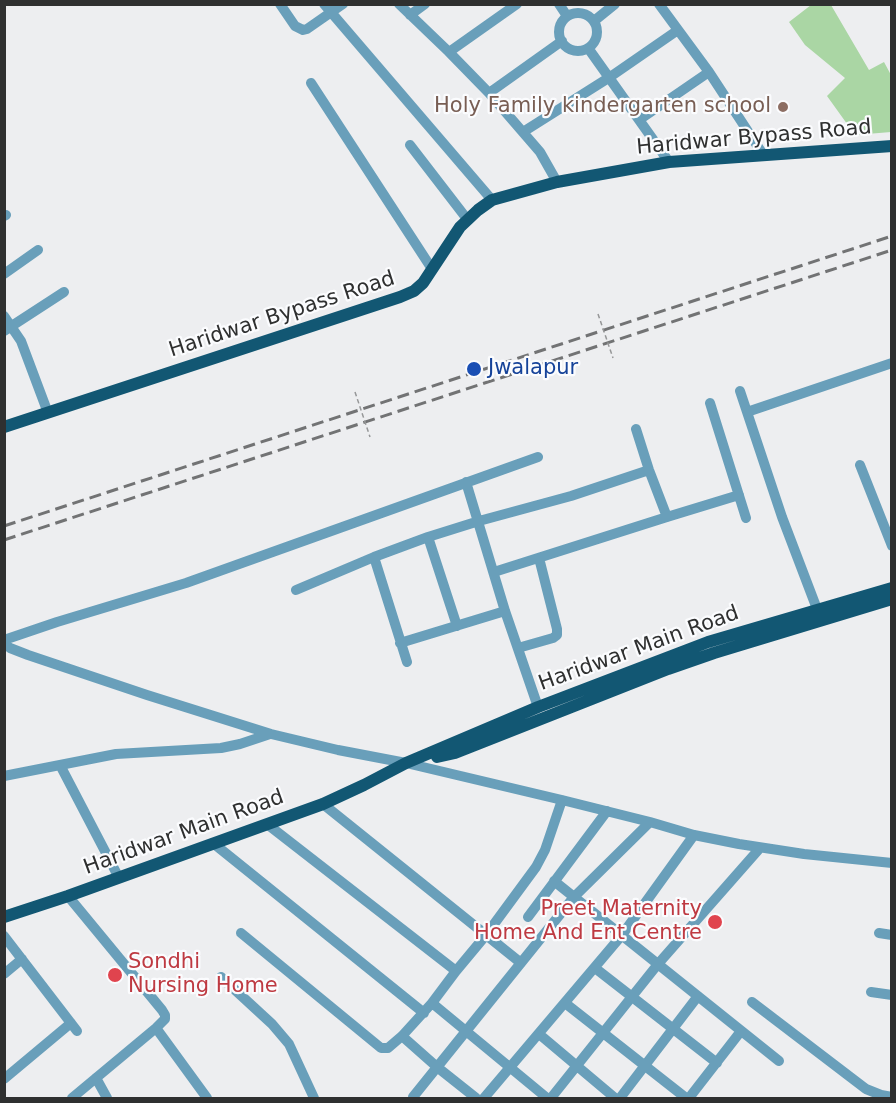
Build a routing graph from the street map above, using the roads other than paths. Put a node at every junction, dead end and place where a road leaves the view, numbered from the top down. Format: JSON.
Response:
{"nodes":[{"id":1,"x":280,"y":4,"type":"edge"},
{"id":2,"x":343,"y":4,"type":"edge"},
{"id":3,"x":399,"y":4,"type":"edge"},
{"id":4,"x":425,"y":4,"type":"edge"},
{"id":5,"x":517,"y":4,"type":"edge"},
{"id":6,"x":560,"y":4,"type":"edge"},
{"id":7,"x":615,"y":4,"type":"edge"},
{"id":8,"x":659,"y":4,"type":"edge"},
{"id":9,"x":328,"y":8,"type":"edge"},
{"id":10,"x":410,"y":15,"type":"junction"},
{"id":11,"x":567,"y":16,"type":"junction"},
{"id":12,"x":594,"y":21,"type":"junction"},
{"id":13,"x":678,"y":30,"type":"junction"},
{"id":14,"x":562,"y":41,"type":"junction"},
{"id":15,"x":588,"y":48,"type":"junction"},
{"id":16,"x":449,"y":52,"type":"junction"},
{"id":17,"x":709,"y":72,"type":"junction"},
{"id":18,"x":610,"y":77,"type":"junction"},
{"id":19,"x":311,"y":83,"type":"dead end"},
{"id":20,"x":489,"y":93,"type":"junction"},
{"id":21,"x":639,"y":120,"type":"junction"},
{"id":22,"x":523,"y":132,"type":"junction"},
{"id":23,"x":410,"y":146,"type":"dead end"},
{"id":24,"x":891,"y":146,"type":"edge"},
{"id":25,"x":764,"y":156,"type":"junction"},
{"id":26,"x":669,"y":162,"type":"junction"},
{"id":27,"x":556,"y":182,"type":"junction"},
{"id":28,"x":492,"y":200,"type":"junction"},
{"id":29,"x":467,"y":219,"type":"junction"},
{"id":30,"x":38,"y":250,"type":"dead end"},
{"id":31,"x":432,"y":269,"type":"junction"},
{"id":32,"x":4,"y":274,"type":"edge"},
{"id":33,"x":64,"y":292,"type":"dead end"},
{"id":34,"x":4,"y":316,"type":"edge"},
{"id":35,"x":8,"y":328,"type":"edge"},
{"id":36,"x":891,"y":363,"type":"edge"},
{"id":37,"x":740,"y":391,"type":"dead end"},
{"id":38,"x":710,"y":403,"type":"dead end"},
{"id":39,"x":747,"y":412,"type":"junction"},
{"id":40,"x":48,"y":413,"type":"junction"},
{"id":41,"x":4,"y":427,"type":"edge"},
{"id":42,"x":636,"y":429,"type":"dead end"},
{"id":43,"x":538,"y":457,"type":"dead end"},
{"id":44,"x":860,"y":465,"type":"dead end"},
{"id":45,"x":649,"y":470,"type":"junction"},
{"id":46,"x":466,"y":482,"type":"junction"},
{"id":47,"x":739,"y":495,"type":"junction"},
{"id":48,"x":667,"y":516,"type":"junction"},
{"id":49,"x":746,"y":518,"type":"dead end"},
{"id":50,"x":478,"y":521,"type":"junction"},
{"id":51,"x":428,"y":537,"type":"junction"},
{"id":52,"x":891,"y":546,"type":"edge"},
{"id":53,"x":374,"y":557,"type":"junction"},
{"id":54,"x":539,"y":558,"type":"junction"},
{"id":55,"x":494,"y":572,"type":"junction"},
{"id":56,"x":891,"y":588,"type":"edge"},
{"id":57,"x":296,"y":590,"type":"dead end"},
{"id":58,"x":891,"y":599,"type":"edge"},
{"id":59,"x":818,"y":609,"type":"junction"},
{"id":60,"x":505,"y":611,"type":"junction"},
{"id":61,"x":457,"y":626,"type":"junction"},
{"id":62,"x":400,"y":643,"type":"junction"},
{"id":63,"x":6,"y":645,"type":"edge"},
{"id":64,"x":518,"y":648,"type":"junction"},
{"id":65,"x":407,"y":662,"type":"dead end"},
{"id":66,"x":538,"y":707,"type":"junction"},
{"id":67,"x":271,"y":734,"type":"junction"},
{"id":68,"x":406,"y":763,"type":"junction"},
{"id":69,"x":60,"y":765,"type":"junction"},
{"id":70,"x":4,"y":776,"type":"edge"},
{"id":71,"x":562,"y":800,"type":"junction"},
{"id":72,"x":323,"y":804,"type":"junction"},
{"id":73,"x":607,"y":811,"type":"junction"},
{"id":74,"x":650,"y":822,"type":"junction"},
{"id":75,"x":267,"y":824,"type":"junction"},
{"id":76,"x":694,"y":835,"type":"junction"},
{"id":77,"x":213,"y":843,"type":"junction"},
{"id":78,"x":760,"y":848,"type":"junction"},
{"id":79,"x":891,"y":863,"type":"edge"},
{"id":80,"x":118,"y":878,"type":"junction"},
{"id":81,"x":554,"y":881,"type":"junction"},
{"id":82,"x":68,"y":896,"type":"junction"},
{"id":83,"x":574,"y":897,"type":"junction"},
{"id":84,"x":528,"y":916,"type":"dead end"},
{"id":85,"x":4,"y":917,"type":"edge"},
{"id":86,"x":241,"y":933,"type":"dead end"},
{"id":87,"x":879,"y":933,"type":"dead end"},
{"id":88,"x":486,"y":935,"type":"junction"},
{"id":89,"x":622,"y":935,"type":"junction"},
{"id":90,"x":891,"y":935,"type":"edge"},
{"id":91,"x":4,"y":936,"type":"edge"},
{"id":92,"x":22,"y":959,"type":"junction"},
{"id":93,"x":520,"y":963,"type":"junction"},
{"id":94,"x":658,"y":964,"type":"junction"},
{"id":95,"x":595,"y":968,"type":"junction"},
{"id":96,"x":456,"y":971,"type":"junction"},
{"id":97,"x":4,"y":974,"type":"edge"},
{"id":98,"x":221,"y":977,"type":"dead end"},
{"id":99,"x":871,"y":992,"type":"dead end"},
{"id":100,"x":891,"y":995,"type":"edge"},
{"id":101,"x":698,"y":996,"type":"junction"},
{"id":102,"x":632,"y":997,"type":"junction"},
{"id":103,"x":752,"y":1002,"type":"dead end"},
{"id":104,"x":565,"y":1003,"type":"junction"},
{"id":105,"x":432,"y":1004,"type":"junction"},
{"id":106,"x":424,"y":1013,"type":"junction"},
{"id":107,"x":156,"y":1028,"type":"junction"},
{"id":108,"x":673,"y":1029,"type":"junction"},
{"id":109,"x":741,"y":1031,"type":"junction"},
{"id":110,"x":466,"y":1032,"type":"junction"},
{"id":111,"x":603,"y":1033,"type":"junction"},
{"id":112,"x":538,"y":1034,"type":"junction"},
{"id":113,"x":402,"y":1036,"type":"junction"},
{"id":114,"x":779,"y":1061,"type":"dead end"},
{"id":115,"x":717,"y":1063,"type":"junction"},
{"id":116,"x":645,"y":1065,"type":"junction"},
{"id":117,"x":577,"y":1066,"type":"junction"},
{"id":118,"x":437,"y":1067,"type":"junction"},
{"id":119,"x":510,"y":1068,"type":"junction"},
{"id":120,"x":96,"y":1078,"type":"junction"},
{"id":121,"x":4,"y":1079,"type":"edge"},
{"id":122,"x":413,"y":1097,"type":"dead end"},
{"id":123,"x":891,"y":1097,"type":"edge"},
{"id":124,"x":72,"y":1098,"type":"edge"},
{"id":125,"x":107,"y":1098,"type":"edge"},
{"id":126,"x":207,"y":1098,"type":"edge"},
{"id":127,"x":314,"y":1098,"type":"edge"},
{"id":128,"x":476,"y":1098,"type":"edge"},
{"id":129,"x":484,"y":1098,"type":"edge"},
{"id":130,"x":549,"y":1098,"type":"edge"},
{"id":131,"x":615,"y":1098,"type":"edge"},
{"id":132,"x":620,"y":1098,"type":"edge"},
{"id":133,"x":688,"y":1098,"type":"edge"}],
"edges":[{"from":1,"to":9,"type":"street"},
{"from":2,"to":9,"type":"street"},
{"from":3,"to":10,"type":"street"},
{"from":4,"to":10,"type":"street"},
{"from":5,"to":16,"type":"street"},
{"from":6,"to":11,"type":"street"},
{"from":7,"to":12,"type":"street"},
{"from":8,"to":13,"type":"street"},
{"from":9,"to":28,"type":"street"},
{"from":10,"to":16,"type":"street"},
{"from":11,"to":12,"type":"street"},
{"from":11,"to":14,"type":"street"},
{"from":12,"to":15,"type":"street"},
{"from":13,"to":17,"type":"street"},
{"from":13,"to":18,"type":"street"},
{"from":14,"to":15,"type":"street"},
{"from":14,"to":20,"type":"street"},
{"from":15,"to":18,"type":"street"},
{"from":16,"to":20,"type":"street"},
{"from":17,"to":21,"type":"street"},
{"from":17,"to":25,"type":"street"},
{"from":18,"to":21,"type":"street"},
{"from":18,"to":22,"type":"street"},
{"from":19,"to":31,"type":"street"},
{"from":20,"to":22,"type":"street"},
{"from":21,"to":26,"type":"street"},
{"from":22,"to":27,"type":"street"},
{"from":23,"to":29,"type":"street"},
{"from":24,"to":25,"type":"main road","name":"Haridwar Bypass Road"},
{"from":25,"to":26,"type":"main road","name":"Haridwar Bypass Road"},
{"from":26,"to":27,"type":"main road","name":"Haridwar Bypass Road"},
{"from":27,"to":28,"type":"main road","name":"Haridwar Bypass Road"},
{"from":28,"to":29,"type":"main road","name":"Haridwar Bypass Road"},
{"from":29,"to":31,"type":"main road","name":"Haridwar Bypass Road"},
{"from":30,"to":32,"type":"street"},
{"from":31,"to":40,"type":"main road","name":"Haridwar Bypass Road"},
{"from":33,"to":35,"type":"street"},
{"from":34,"to":35,"type":"street"},
{"from":35,"to":40,"type":"street"},
{"from":36,"to":39,"type":"street"},
{"from":37,"to":39,"type":"street"},
{"from":38,"to":47,"type":"street"},
{"from":39,"to":59,"type":"street"},
{"from":40,"to":41,"type":"main road","name":"Haridwar Bypass Road"},
{"from":42,"to":45,"type":"street"},
{"from":43,"to":46,"type":"street"},
{"from":44,"to":52,"type":"street"},
{"from":45,"to":48,"type":"street"},
{"from":45,"to":50,"type":"street"},
{"from":46,"to":50,"type":"street"},
{"from":46,"to":63,"type":"street"},
{"from":47,"to":48,"type":"street"},
{"from":47,"to":49,"type":"street"},
{"from":48,"to":54,"type":"street"},
{"from":50,"to":51,"type":"street"},
{"from":50,"to":55,"type":"street"},
{"from":51,"to":53,"type":"street"},
{"from":51,"to":61,"type":"street"},
{"from":53,"to":57,"type":"street"},
{"from":53,"to":62,"type":"street"},
{"from":54,"to":55,"type":"street"},
{"from":54,"to":64,"type":"street"},
{"from":55,"to":60,"type":"street"},
{"from":56,"to":59,"type":"main road","name":"Haridwar Main Road"},
{"from":58,"to":68,"type":"main road","name":"Haridwar Main Road"},
{"from":59,"to":66,"type":"main road","name":"Haridwar Main Road"},
{"from":60,"to":61,"type":"street"},
{"from":60,"to":64,"type":"street"},
{"from":61,"to":62,"type":"street"},
{"from":62,"to":65,"type":"street"},
{"from":63,"to":67,"type":"street"},
{"from":64,"to":66,"type":"street"},
{"from":66,"to":68,"type":"main road","name":"Haridwar Main Road"},
{"from":67,"to":68,"type":"street"},
{"from":67,"to":69,"type":"street"},
{"from":68,"to":71,"type":"street"},
{"from":68,"to":72,"type":"main road","name":"Haridwar Main Road"},
{"from":69,"to":70,"type":"street"},
{"from":69,"to":80,"type":"street"},
{"from":71,"to":73,"type":"street"},
{"from":71,"to":88,"type":"street"},
{"from":72,"to":75,"type":"main road","name":"Haridwar Main Road"},
{"from":72,"to":88,"type":"street"},
{"from":73,"to":74,"type":"street"},
{"from":73,"to":81,"type":"street"},
{"from":74,"to":76,"type":"street"},
{"from":74,"to":83,"type":"street"},
{"from":75,"to":77,"type":"main road","name":"Haridwar Main Road"},
{"from":75,"to":96,"type":"street"},
{"from":76,"to":78,"type":"street"},
{"from":76,"to":89,"type":"street"},
{"from":77,"to":80,"type":"main road","name":"Haridwar Main Road"},
{"from":77,"to":106,"type":"street"},
{"from":78,"to":79,"type":"street"},
{"from":78,"to":94,"type":"street"},
{"from":80,"to":82,"type":"main road","name":"Haridwar Main Road"},
{"from":81,"to":83,"type":"street"},
{"from":81,"to":84,"type":"street"},
{"from":82,"to":85,"type":"main road","name":"Haridwar Main Road"},
{"from":82,"to":107,"type":"street"},
{"from":83,"to":89,"type":"street"},
{"from":83,"to":93,"type":"street"},
{"from":86,"to":113,"type":"street"},
{"from":87,"to":90,"type":"street"},
{"from":88,"to":93,"type":"street"},
{"from":88,"to":96,"type":"street"},
{"from":89,"to":94,"type":"street"},
{"from":89,"to":95,"type":"street"},
{"from":91,"to":92,"type":"street"},
{"from":92,"to":97,"type":"street"},
{"from":92,"to":121,"type":"street"},
{"from":93,"to":110,"type":"street"},
{"from":94,"to":101,"type":"street"},
{"from":94,"to":102,"type":"street"},
{"from":95,"to":102,"type":"street"},
{"from":95,"to":104,"type":"street"},
{"from":96,"to":105,"type":"street"},
{"from":98,"to":127,"type":"street"},
{"from":99,"to":100,"type":"street"},
{"from":101,"to":108,"type":"street"},
{"from":101,"to":109,"type":"street"},
{"from":102,"to":108,"type":"street"},
{"from":102,"to":111,"type":"street"},
{"from":103,"to":123,"type":"street"},
{"from":104,"to":111,"type":"street"},
{"from":104,"to":112,"type":"street"},
{"from":105,"to":106,"type":"street"},
{"from":105,"to":110,"type":"street"},
{"from":106,"to":113,"type":"street"},
{"from":107,"to":120,"type":"street"},
{"from":107,"to":126,"type":"street"},
{"from":108,"to":115,"type":"street"},
{"from":108,"to":116,"type":"street"},
{"from":109,"to":114,"type":"street"},
{"from":109,"to":115,"type":"street"},
{"from":110,"to":118,"type":"street"},
{"from":110,"to":119,"type":"street"},
{"from":111,"to":116,"type":"street"},
{"from":111,"to":117,"type":"street"},
{"from":112,"to":117,"type":"street"},
{"from":112,"to":119,"type":"street"},
{"from":113,"to":118,"type":"street"},
{"from":115,"to":133,"type":"street"},
{"from":116,"to":132,"type":"street"},
{"from":116,"to":133,"type":"street"},
{"from":117,"to":130,"type":"street"},
{"from":117,"to":131,"type":"street"},
{"from":118,"to":122,"type":"street"},
{"from":118,"to":128,"type":"street"},
{"from":119,"to":129,"type":"street"},
{"from":119,"to":130,"type":"street"},
{"from":120,"to":124,"type":"street"},
{"from":120,"to":125,"type":"street"}]}
